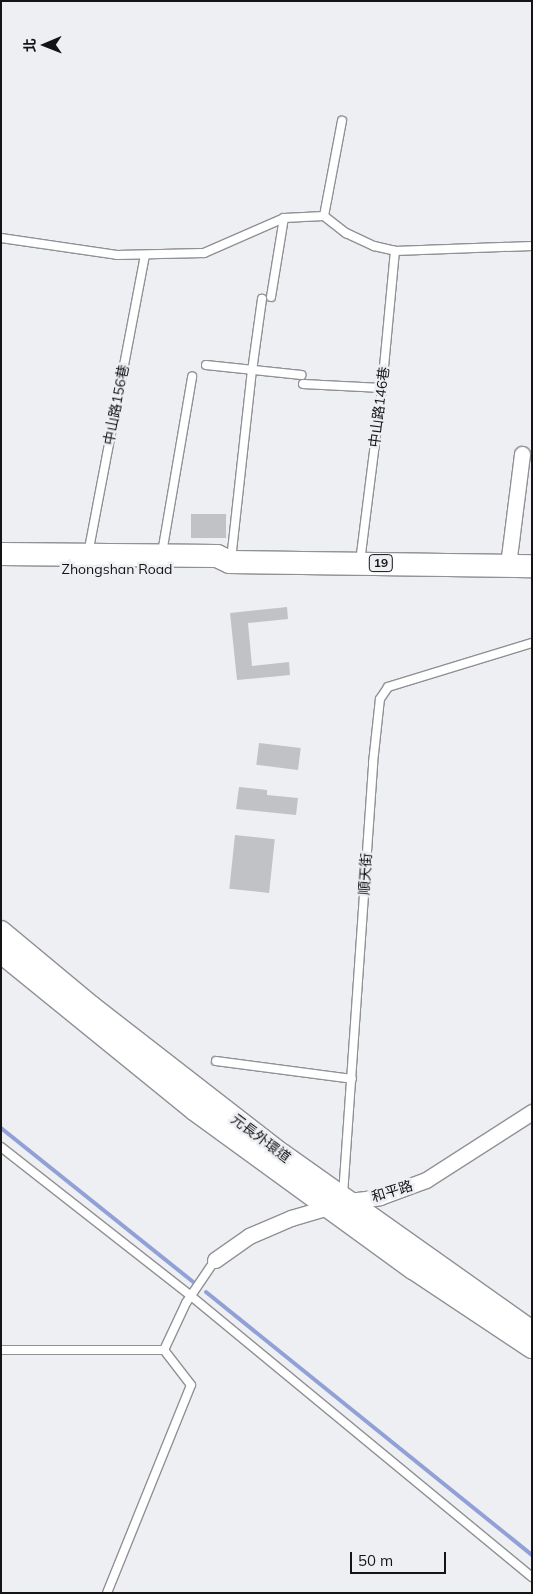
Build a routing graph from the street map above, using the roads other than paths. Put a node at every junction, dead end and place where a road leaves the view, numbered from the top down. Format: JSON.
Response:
{"nodes":[{"id":1,"x":342,"y":121,"type":"dead end"},
{"id":2,"x":324,"y":216,"type":"junction"},
{"id":3,"x":284,"y":218,"type":"junction"},
{"id":4,"x":1,"y":238,"type":"edge"},
{"id":5,"x":532,"y":246,"type":"edge"},
{"id":6,"x":396,"y":251,"type":"junction"},
{"id":7,"x":145,"y":256,"type":"junction"},
{"id":8,"x":271,"y":297,"type":"dead end"},
{"id":9,"x":262,"y":299,"type":"dead end"},
{"id":10,"x":206,"y":365,"type":"dead end"},
{"id":11,"x":252,"y":371,"type":"junction"},
{"id":12,"x":301,"y":375,"type":"dead end"},
{"id":13,"x":192,"y":377,"type":"dead end"},
{"id":14,"x":303,"y":384,"type":"dead end"},
{"id":15,"x":382,"y":388,"type":"junction"},
{"id":16,"x":522,"y":454,"type":"dead end"},
{"id":17,"x":1,"y":554,"type":"edge"},
{"id":18,"x":88,"y":554,"type":"junction"},
{"id":19,"x":162,"y":555,"type":"junction"},
{"id":20,"x":230,"y":562,"type":"junction"},
{"id":21,"x":360,"y":562,"type":"junction"},
{"id":22,"x":508,"y":565,"type":"junction"},
{"id":23,"x":532,"y":566,"type":"edge"},
{"id":24,"x":1,"y":569,"type":"edge"},
{"id":25,"x":532,"y":643,"type":"edge"},
{"id":26,"x":1,"y":931,"type":"edge"},
{"id":27,"x":1,"y":953,"type":"edge"},
{"id":28,"x":216,"y":1061,"type":"dead end"},
{"id":29,"x":352,"y":1079,"type":"junction"},
{"id":30,"x":532,"y":1112,"type":"edge"},
{"id":31,"x":1,"y":1147,"type":"edge"},
{"id":32,"x":340,"y":1202,"type":"junction"},
{"id":33,"x":215,"y":1260,"type":"joint"},
{"id":34,"x":191,"y":1296,"type":"junction"},
{"id":35,"x":532,"y":1331,"type":"edge"},
{"id":36,"x":532,"y":1348,"type":"edge"},
{"id":37,"x":1,"y":1350,"type":"edge"},
{"id":38,"x":164,"y":1350,"type":"junction"},
{"id":39,"x":532,"y":1577,"type":"edge"},
{"id":40,"x":107,"y":1593,"type":"edge"}],
"edges":[{"from":1,"to":2,"type":"lane"},
{"from":2,"to":3,"type":"lane"},
{"from":2,"to":6,"type":"lane"},
{"from":3,"to":7,"type":"lane"},
{"from":3,"to":8,"type":"lane"},
{"from":4,"to":7,"type":"lane"},
{"from":5,"to":6,"type":"lane"},
{"from":6,"to":15,"type":"lane","name":"中山路146巷"},
{"from":7,"to":18,"type":"lane","name":"中山路156巷"},
{"from":9,"to":11,"type":"lane"},
{"from":10,"to":11,"type":"lane"},
{"from":11,"to":12,"type":"lane"},
{"from":11,"to":20,"type":"lane"},
{"from":13,"to":19,"type":"lane"},
{"from":14,"to":15,"type":"lane"},
{"from":15,"to":21,"type":"lane","name":"中山路146巷"},
{"from":16,"to":22,"type":"street"},
{"from":17,"to":18,"type":"main road","name":"Zhongshan Road","number":"19"},
{"from":18,"to":19,"type":"main road","name":"Zhongshan Road","number":"19"},
{"from":19,"to":20,"type":"main road","name":"Zhongshan Road","number":"19"},
{"from":20,"to":21,"type":"main road","name":"Zhongshan Road","number":"19"},
{"from":20,"to":24,"type":"main road","name":"Zhongshan Road","number":"19"},
{"from":21,"to":22,"type":"main road","name":"Zhongshan Road","number":"19"},
{"from":22,"to":23,"type":"main road","name":"Zhongshan Road","number":"19"},
{"from":25,"to":29,"type":"lane","name":"順天街"},
{"from":26,"to":32,"type":"street","name":"元長外環道"},
{"from":27,"to":32,"type":"street","name":"元長外環道"},
{"from":28,"to":29,"type":"lane"},
{"from":29,"to":32,"type":"lane","name":"順天街"},
{"from":30,"to":32,"type":"street","name":"和平路"},
{"from":31,"to":34,"type":"lane"},
{"from":32,"to":33,"type":"street","name":"和平路"},
{"from":32,"to":35,"type":"street","name":"元長外環道"},
{"from":32,"to":36,"type":"street","name":"元長外環道"},
{"from":33,"to":34,"type":"lane"},
{"from":34,"to":38,"type":"lane"},
{"from":34,"to":39,"type":"lane"},
{"from":37,"to":38,"type":"lane"},
{"from":38,"to":40,"type":"lane"}]}
